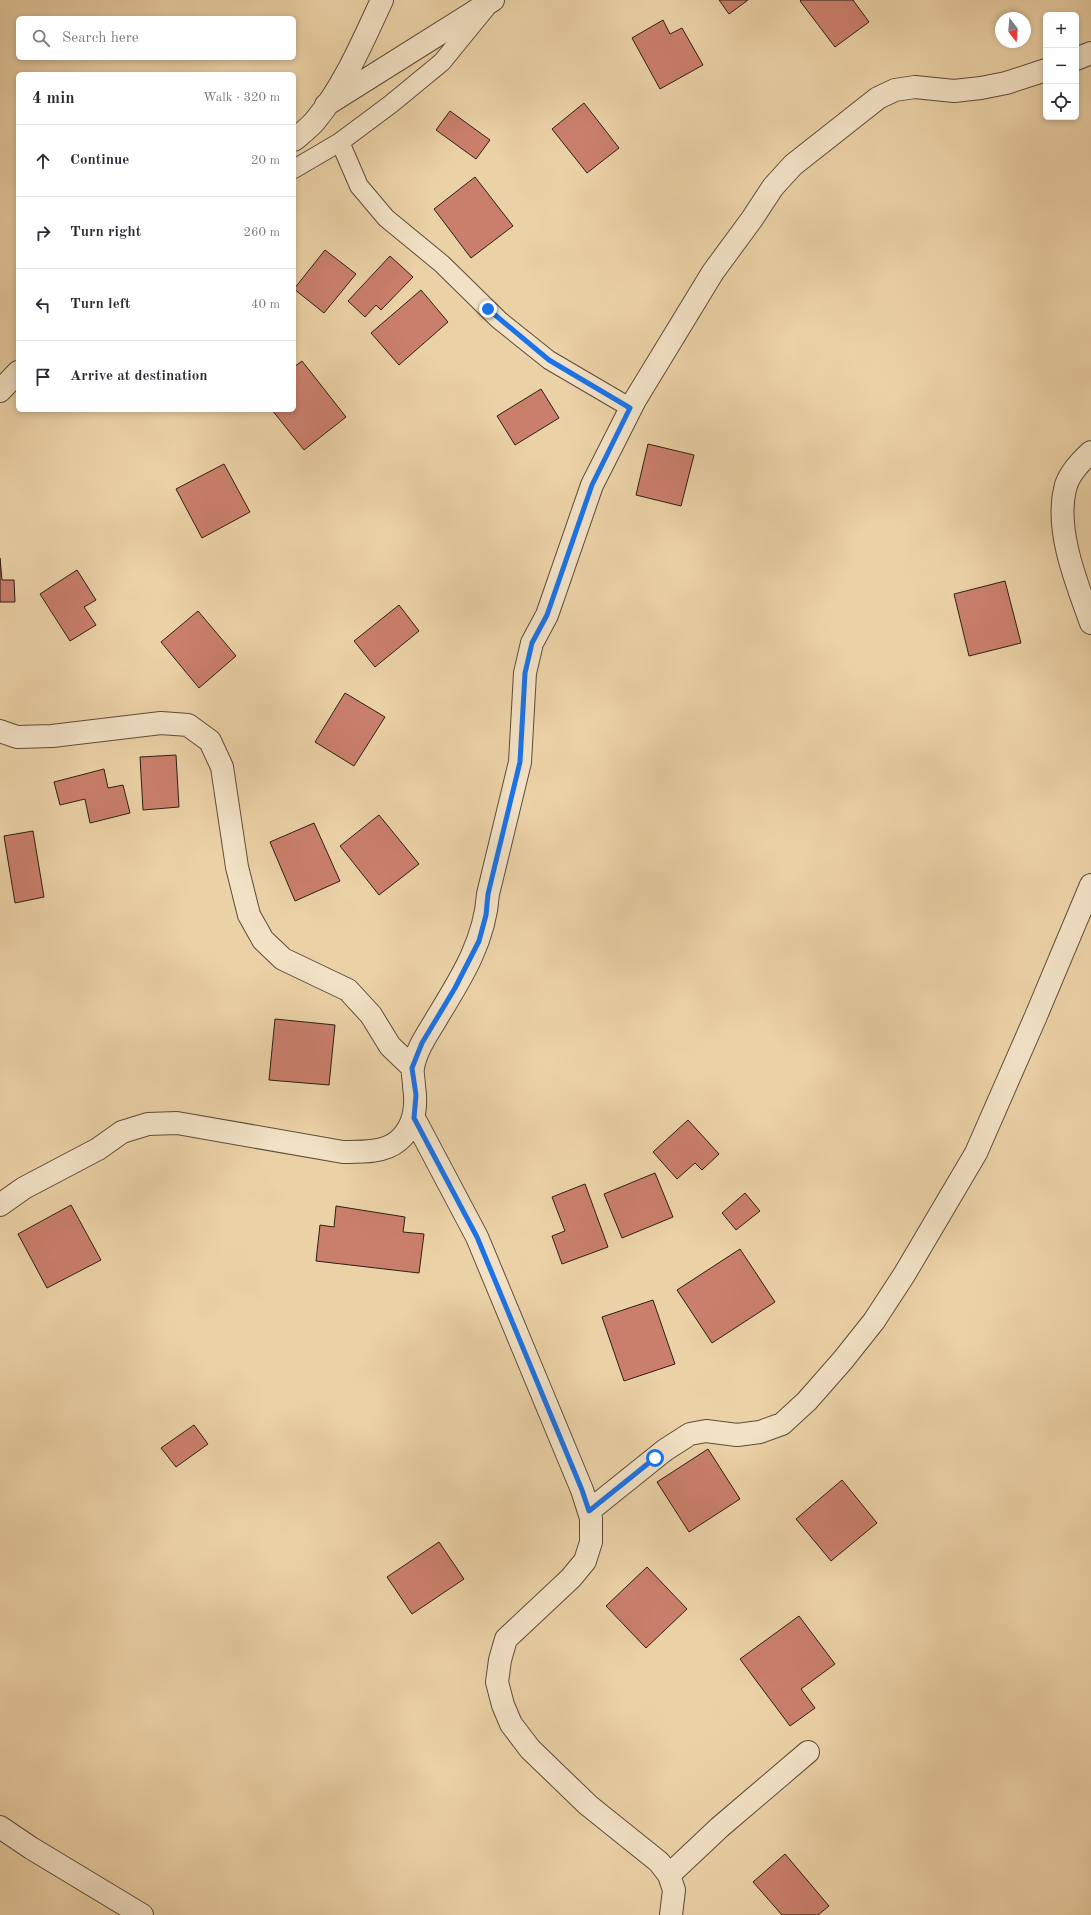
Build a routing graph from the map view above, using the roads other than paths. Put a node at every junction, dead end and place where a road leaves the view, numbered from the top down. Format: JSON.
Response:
{"nodes":[{"id":1,"x":382,"y":0,"type":"edge"},
{"id":2,"x":493,"y":0,"type":"edge"},
{"id":3,"x":1091,"y":53,"type":"edge"},
{"id":4,"x":1079,"y":58,"type":"edge"},
{"id":5,"x":1043,"y":71,"type":"edge"},
{"id":6,"x":326,"y":105,"type":"junction"},
{"id":7,"x":296,"y":138,"type":"edge"},
{"id":8,"x":340,"y":142,"type":"junction"},
{"id":9,"x":296,"y":169,"type":"edge"},
{"id":10,"x":16,"y":374,"type":"edge"},
{"id":11,"x":0,"y":391,"type":"edge"},
{"id":12,"x":630,"y":408,"type":"junction"},
{"id":13,"x":1091,"y":452,"type":"edge"},
{"id":14,"x":1091,"y":623,"type":"edge"},
{"id":15,"x":0,"y":731,"type":"edge"},
{"id":16,"x":1091,"y":885,"type":"edge"},
{"id":17,"x":412,"y":1068,"type":"junction"},
{"id":18,"x":414,"y":1118,"type":"junction"},
{"id":19,"x":0,"y":1205,"type":"edge"},
{"id":20,"x":589,"y":1511,"type":"junction"},
{"id":21,"x":808,"y":1752,"type":"dead end"},
{"id":22,"x":0,"y":1827,"type":"edge"},
{"id":23,"x":669,"y":1875,"type":"junction"},
{"id":24,"x":142,"y":1915,"type":"edge"},
{"id":25,"x":671,"y":1915,"type":"edge"}],
"edges":[{"from":1,"to":6,"type":"street"},
{"from":2,"to":6,"type":"street"},
{"from":2,"to":8,"type":"lane"},
{"from":3,"to":4,"type":"street"},
{"from":5,"to":12,"type":"street"},
{"from":6,"to":7,"type":"street"},
{"from":8,"to":9,"type":"lane"},
{"from":8,"to":12,"type":"lane"},
{"from":10,"to":11,"type":"street"},
{"from":12,"to":17,"type":"street"},
{"from":13,"to":14,"type":"street"},
{"from":15,"to":17,"type":"street"},
{"from":16,"to":20,"type":"street"},
{"from":17,"to":18,"type":"street"},
{"from":18,"to":19,"type":"street"},
{"from":18,"to":20,"type":"street"},
{"from":20,"to":23,"type":"street"},
{"from":21,"to":23,"type":"street"},
{"from":22,"to":24,"type":"street"},
{"from":23,"to":25,"type":"street"}]}
